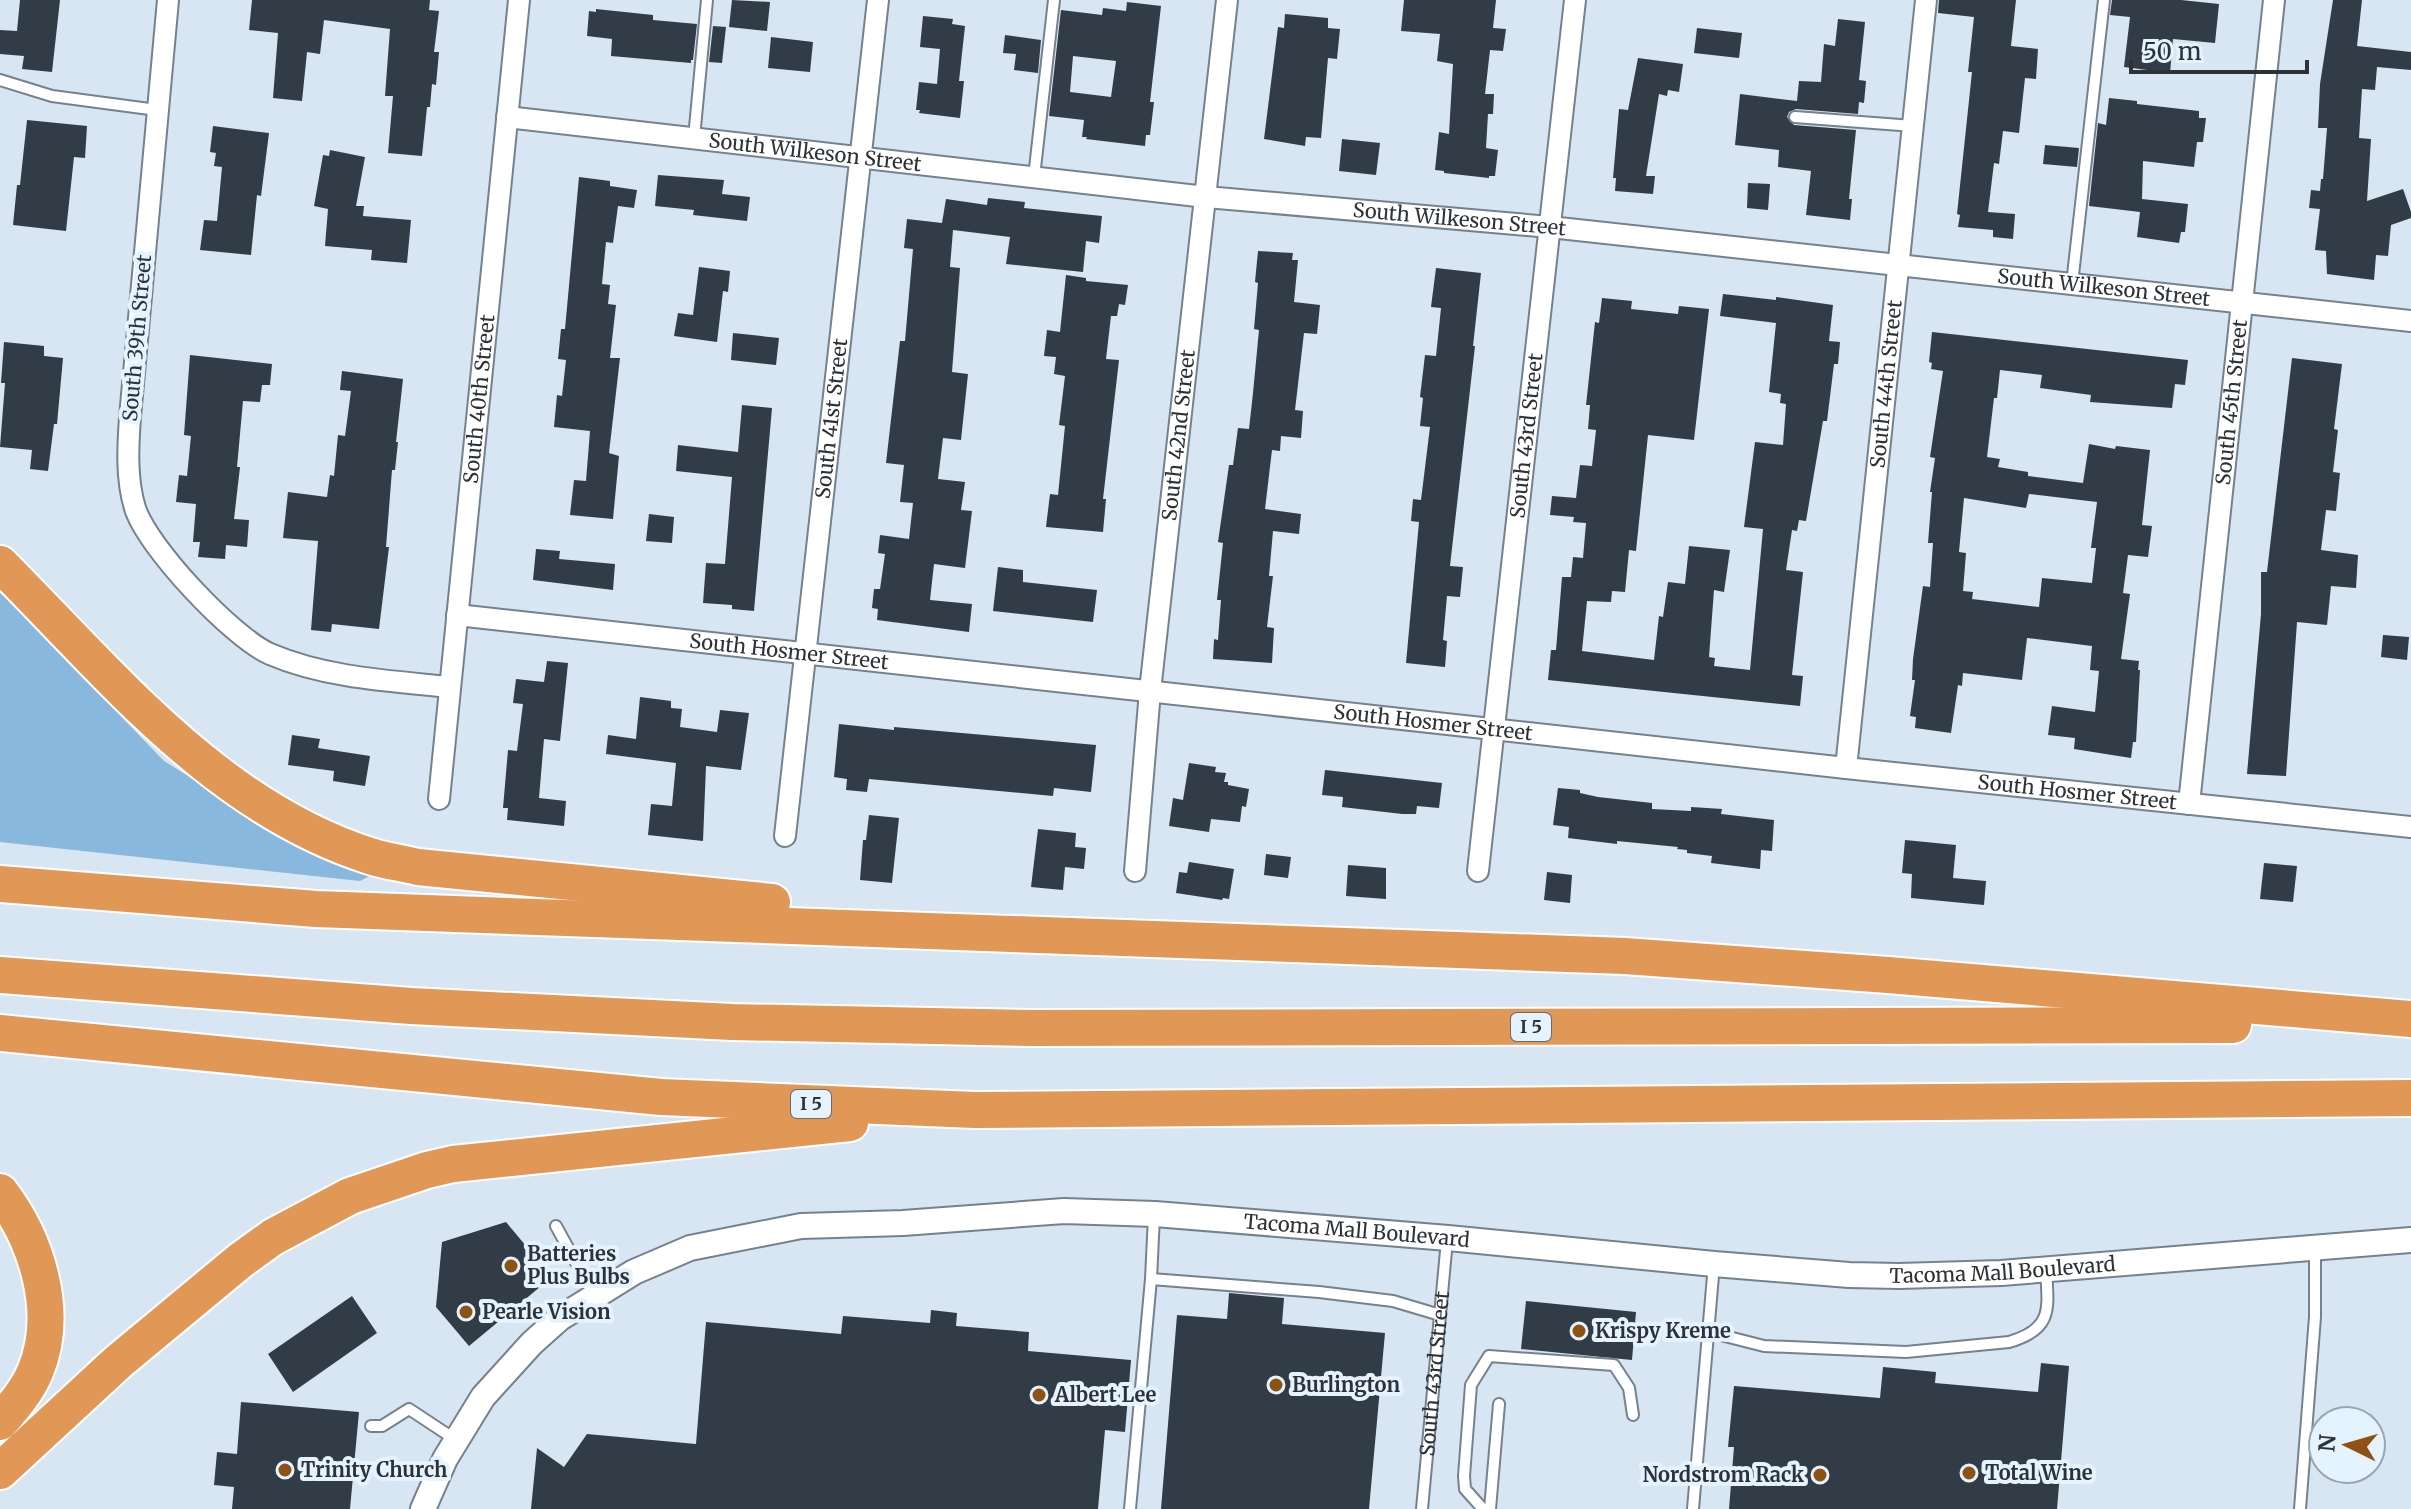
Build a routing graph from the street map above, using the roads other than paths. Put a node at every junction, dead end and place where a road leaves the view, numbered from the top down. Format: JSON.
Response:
{"nodes":[{"id":1,"x":168,"y":0,"type":"edge"},
{"id":2,"x":519,"y":0,"type":"edge"},
{"id":3,"x":707,"y":0,"type":"edge"},
{"id":4,"x":878,"y":0,"type":"edge"},
{"id":5,"x":1054,"y":0,"type":"edge"},
{"id":6,"x":1227,"y":0,"type":"edge"},
{"id":7,"x":1575,"y":0,"type":"edge"},
{"id":8,"x":1926,"y":0,"type":"edge"},
{"id":9,"x":2104,"y":0,"type":"edge"},
{"id":10,"x":2274,"y":0,"type":"edge"},
{"id":11,"x":0,"y":80,"type":"edge"},
{"id":12,"x":157,"y":110,"type":"junction"},
{"id":13,"x":507,"y":117,"type":"junction"},
{"id":14,"x":1795,"y":117,"type":"dead end"},
{"id":15,"x":1913,"y":126,"type":"junction"},
{"id":16,"x":694,"y":138,"type":"junction"},
{"id":17,"x":860,"y":157,"type":"junction"},
{"id":18,"x":1034,"y":177,"type":"junction"},
{"id":19,"x":1206,"y":197,"type":"junction"},
{"id":20,"x":1550,"y":227,"type":"junction"},
{"id":21,"x":1900,"y":265,"type":"junction"},
{"id":22,"x":2072,"y":284,"type":"junction"},
{"id":23,"x":2244,"y":303,"type":"junction"},
{"id":24,"x":2411,"y":321,"type":"edge"},
{"id":25,"x":0,"y":564,"type":"edge"},
{"id":26,"x":457,"y":615,"type":"junction"},
{"id":27,"x":805,"y":653,"type":"junction"},
{"id":28,"x":450,"y":687,"type":"junction"},
{"id":29,"x":1150,"y":691,"type":"junction"},
{"id":30,"x":1494,"y":729,"type":"junction"},
{"id":31,"x":1846,"y":768,"type":"junction"},
{"id":32,"x":439,"y":799,"type":"dead end"},
{"id":33,"x":2189,"y":804,"type":"junction"},
{"id":34,"x":2411,"y":827,"type":"edge"},
{"id":35,"x":785,"y":836,"type":"dead end"},
{"id":36,"x":1135,"y":871,"type":"dead end"},
{"id":37,"x":1478,"y":871,"type":"dead end"},
{"id":38,"x":0,"y":884,"type":"edge"},
{"id":39,"x":1147,"y":938,"type":"junction"},
{"id":40,"x":0,"y":975,"type":"edge"},
{"id":41,"x":2411,"y":1022,"type":"edge"},
{"id":42,"x":0,"y":1033,"type":"edge"},
{"id":43,"x":2411,"y":1098,"type":"edge"},
{"id":44,"x":975,"y":1110,"type":"junction"},
{"id":45,"x":0,"y":1192,"type":"edge"},
{"id":46,"x":1155,"y":1214,"type":"junction"},
{"id":47,"x":556,"y":1226,"type":"dead end"},
{"id":48,"x":1448,"y":1238,"type":"junction"},
{"id":49,"x":2411,"y":1240,"type":"edge"},
{"id":50,"x":2315,"y":1247,"type":"junction"},
{"id":51,"x":1714,"y":1264,"type":"junction"},
{"id":52,"x":2046,"y":1269,"type":"junction"},
{"id":53,"x":1151,"y":1279,"type":"junction"},
{"id":54,"x":595,"y":1297,"type":"junction"},
{"id":55,"x":1440,"y":1315,"type":"junction"},
{"id":56,"x":1709,"y":1332,"type":"junction"},
{"id":57,"x":1499,"y":1404,"type":"dead end"},
{"id":58,"x":1633,"y":1415,"type":"dead end"},
{"id":59,"x":0,"y":1422,"type":"edge"},
{"id":60,"x":371,"y":1426,"type":"dead end"},
{"id":61,"x":456,"y":1440,"type":"junction"},
{"id":62,"x":3,"y":1467,"type":"edge"},
{"id":63,"x":423,"y":1509,"type":"edge"},
{"id":64,"x":1130,"y":1509,"type":"edge"},
{"id":65,"x":1422,"y":1509,"type":"edge"},
{"id":66,"x":1483,"y":1509,"type":"edge"},
{"id":67,"x":1490,"y":1509,"type":"edge"},
{"id":68,"x":1693,"y":1509,"type":"edge"},
{"id":69,"x":2300,"y":1509,"type":"edge"}],
"edges":[{"from":1,"to":12,"type":"street","name":"South 39th Street"},
{"from":2,"to":13,"type":"street","name":"South 40th Street"},
{"from":3,"to":16,"type":"lane"},
{"from":4,"to":17,"type":"street","name":"South 41st Street"},
{"from":5,"to":18,"type":"lane"},
{"from":6,"to":19,"type":"street","name":"South 42nd Street"},
{"from":7,"to":20,"type":"street","name":"South 43rd Street"},
{"from":8,"to":15,"type":"street","name":"South 44th Street"},
{"from":9,"to":22,"type":"lane"},
{"from":10,"to":23,"type":"street","name":"South 45th Street"},
{"from":11,"to":12,"type":"lane"},
{"from":12,"to":28,"type":"street","name":"South 39th Street"},
{"from":13,"to":16,"type":"street","name":"South Wilkeson Street"},
{"from":13,"to":26,"type":"street","name":"South 40th Street"},
{"from":14,"to":15,"type":"lane"},
{"from":15,"to":21,"type":"street","name":"South 44th Street"},
{"from":16,"to":17,"type":"street","name":"South Wilkeson Street"},
{"from":17,"to":18,"type":"street","name":"South Wilkeson Street"},
{"from":17,"to":27,"type":"street","name":"South 41st Street"},
{"from":18,"to":19,"type":"street","name":"South Wilkeson Street"},
{"from":19,"to":20,"type":"street","name":"South Wilkeson Street"},
{"from":19,"to":29,"type":"street","name":"South 42nd Street"},
{"from":20,"to":21,"type":"street","name":"South Wilkeson Street"},
{"from":20,"to":30,"type":"street","name":"South 43rd Street"},
{"from":21,"to":22,"type":"street","name":"South Wilkeson Street"},
{"from":21,"to":31,"type":"street","name":"South 44th Street"},
{"from":22,"to":23,"type":"street","name":"South Wilkeson Street"},
{"from":23,"to":24,"type":"street","name":"South Wilkeson Street"},
{"from":23,"to":33,"type":"street","name":"South 45th Street"},
{"from":25,"to":39,"type":"highway"},
{"from":26,"to":27,"type":"street","name":"South Hosmer Street"},
{"from":26,"to":28,"type":"street","name":"South 40th Street"},
{"from":27,"to":29,"type":"street","name":"South Hosmer Street"},
{"from":27,"to":35,"type":"street","name":"South 41st Street"},
{"from":28,"to":32,"type":"street","name":"South 40th Street"},
{"from":29,"to":30,"type":"street","name":"South Hosmer Street"},
{"from":29,"to":36,"type":"street","name":"South 42nd Street"},
{"from":30,"to":31,"type":"street","name":"South Hosmer Street"},
{"from":30,"to":37,"type":"street","name":"South 43rd Street"},
{"from":31,"to":33,"type":"street","name":"South Hosmer Street"},
{"from":33,"to":34,"type":"street","name":"South Hosmer Street"},
{"from":38,"to":39,"type":"highway"},
{"from":39,"to":41,"type":"highway"},
{"from":40,"to":41,"type":"highway","number":"I 5"},
{"from":42,"to":44,"type":"highway","number":"I 5"},
{"from":43,"to":44,"type":"highway","number":"I 5"},
{"from":44,"to":62,"type":"highway"},
{"from":45,"to":59,"type":"highway"},
{"from":46,"to":48,"type":"street","name":"Tacoma Mall Boulevard"},
{"from":46,"to":53,"type":"lane"},
{"from":46,"to":54,"type":"street","name":"Tacoma Mall Boulevard"},
{"from":47,"to":54,"type":"lane"},
{"from":48,"to":51,"type":"street","name":"Tacoma Mall Boulevard"},
{"from":48,"to":55,"type":"lane","name":"South 43rd Street"},
{"from":49,"to":50,"type":"street","name":"Tacoma Mall Boulevard"},
{"from":50,"to":52,"type":"street","name":"Tacoma Mall Boulevard"},
{"from":50,"to":69,"type":"lane"},
{"from":51,"to":52,"type":"street","name":"Tacoma Mall Boulevard"},
{"from":51,"to":56,"type":"lane"},
{"from":52,"to":56,"type":"lane"},
{"from":53,"to":55,"type":"lane"},
{"from":53,"to":64,"type":"lane"},
{"from":54,"to":61,"type":"street","name":"Tacoma Mall Boulevard"},
{"from":55,"to":65,"type":"lane","name":"South 43rd Street"},
{"from":56,"to":68,"type":"lane"},
{"from":57,"to":67,"type":"lane"},
{"from":58,"to":66,"type":"lane"},
{"from":60,"to":61,"type":"lane"},
{"from":61,"to":63,"type":"street","name":"Tacoma Mall Boulevard"}]}
